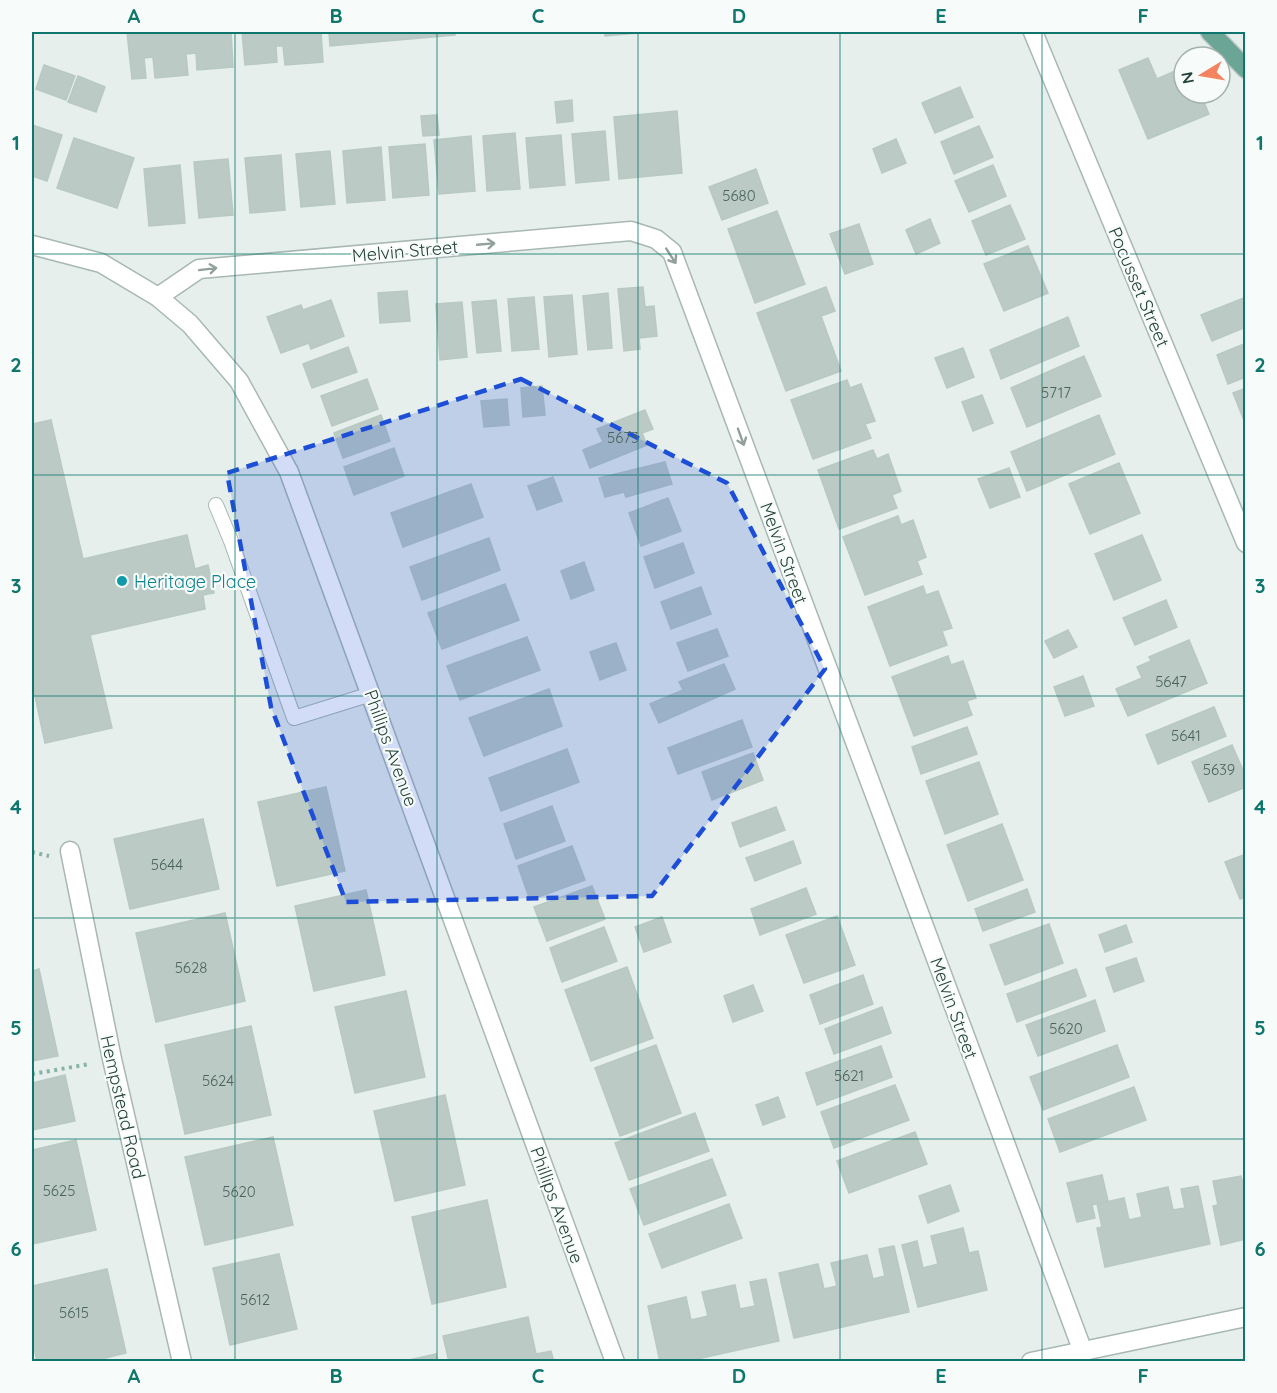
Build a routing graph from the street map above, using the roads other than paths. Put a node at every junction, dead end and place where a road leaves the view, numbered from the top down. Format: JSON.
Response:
{"nodes":[{"id":1,"x":1034,"y":32,"type":"edge"},
{"id":2,"x":1210,"y":32,"type":"edge"},
{"id":3,"x":1245,"y":69,"type":"edge"},
{"id":4,"x":32,"y":245,"type":"edge"},
{"id":5,"x":158,"y":297,"type":"junction"},
{"id":6,"x":216,"y":505,"type":"dead end"},
{"id":7,"x":1245,"y":543,"type":"edge"},
{"id":8,"x":371,"y":694,"type":"junction"},
{"id":9,"x":70,"y":851,"type":"dead end"},
{"id":10,"x":1245,"y":1317,"type":"edge"},
{"id":11,"x":1084,"y":1356,"type":"edge"},
{"id":12,"x":182,"y":1362,"type":"edge"},
{"id":13,"x":615,"y":1362,"type":"edge"},
{"id":14,"x":1031,"y":1362,"type":"edge"}],
"edges":[{"from":1,"to":7,"type":"street","name":"Pocusset Street"},
{"from":2,"to":3,"type":"main road"},
{"from":4,"to":5,"type":"street","name":"Phillips Avenue"},
{"from":5,"to":8,"type":"street","name":"Phillips Avenue"},
{"from":5,"to":11,"type":"street","name":"Melvin Street","one_way":true},
{"from":6,"to":8,"type":"lane"},
{"from":8,"to":13,"type":"street","name":"Phillips Avenue"},
{"from":9,"to":12,"type":"street","name":"Hempstead Road"},
{"from":10,"to":11,"type":"street"},
{"from":11,"to":14,"type":"street"}]}
